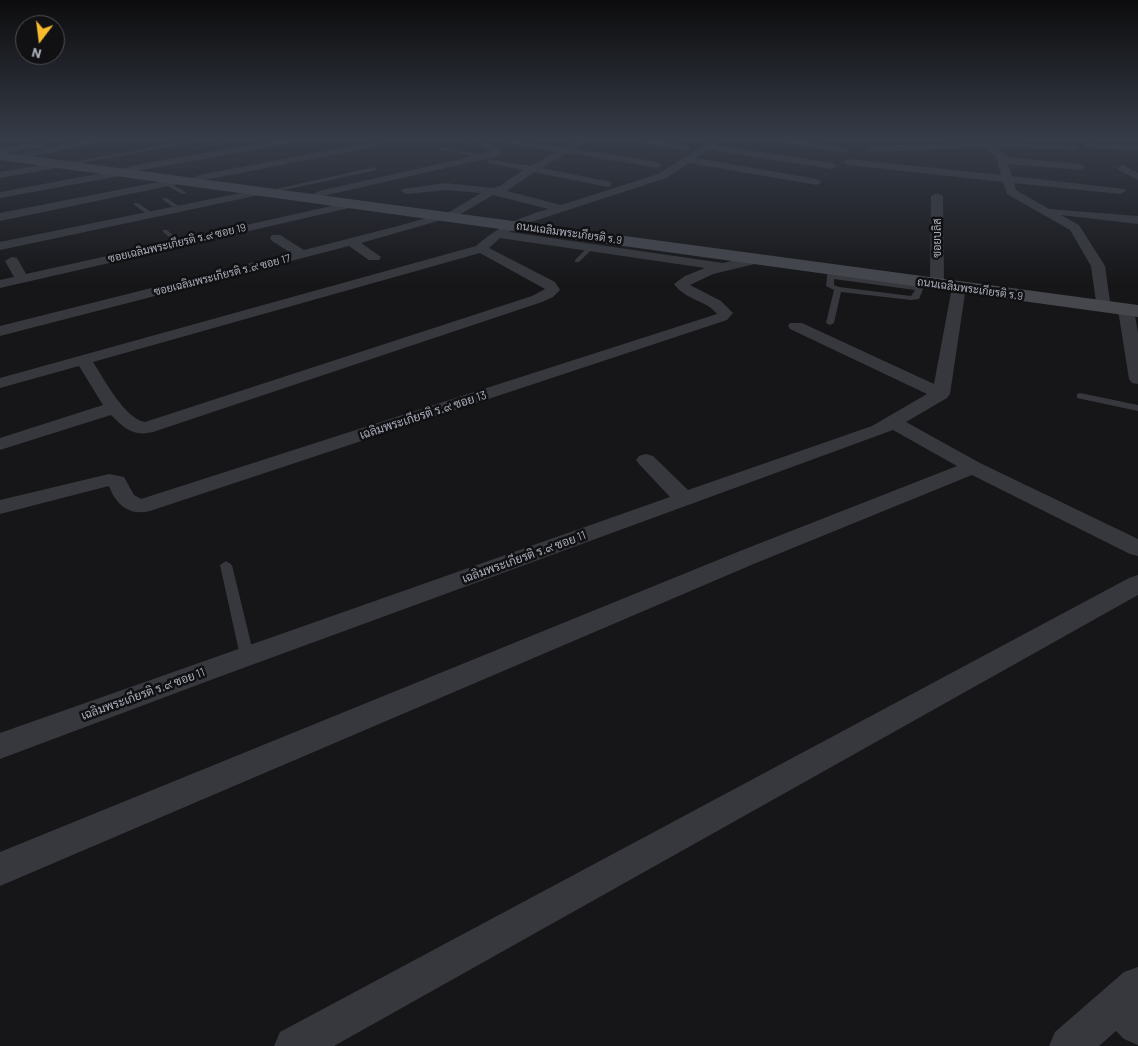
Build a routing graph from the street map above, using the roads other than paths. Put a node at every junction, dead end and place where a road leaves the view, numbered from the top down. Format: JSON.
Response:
{"nodes":[{"id":1,"x":38,"y":188,"type":"edge"},
{"id":2,"x":149,"y":188,"type":"edge"},
{"id":3,"x":178,"y":188,"type":"edge"},
{"id":4,"x":178,"y":188,"type":"edge"},
{"id":5,"x":264,"y":188,"type":"edge"},
{"id":6,"x":288,"y":188,"type":"edge"},
{"id":7,"x":331,"y":188,"type":"edge"},
{"id":8,"x":428,"y":188,"type":"edge"},
{"id":9,"x":455,"y":188,"type":"edge"},
{"id":10,"x":509,"y":188,"type":"edge"},
{"id":11,"x":625,"y":188,"type":"edge"},
{"id":12,"x":1010,"y":188,"type":"edge"},
{"id":13,"x":1090,"y":188,"type":"edge"},
{"id":14,"x":325,"y":189,"type":"junction"},
{"id":15,"x":184,"y":190,"type":"junction"},
{"id":16,"x":278,"y":190,"type":"junction"},
{"id":17,"x":406,"y":191,"type":"dead end"},
{"id":18,"x":1120,"y":191,"type":"dead end"},
{"id":19,"x":490,"y":192,"type":"junction"},
{"id":20,"x":504,"y":192,"type":"junction"},
{"id":21,"x":0,"y":195,"type":"edge"},
{"id":22,"x":56,"y":195,"type":"dead end"},
{"id":23,"x":937,"y":196,"type":"dead end"},
{"id":24,"x":165,"y":200,"type":"dead end"},
{"id":25,"x":68,"y":204,"type":"junction"},
{"id":26,"x":136,"y":204,"type":"dead end"},
{"id":27,"x":197,"y":204,"type":"junction"},
{"id":28,"x":354,"y":204,"type":"junction"},
{"id":29,"x":178,"y":208,"type":"junction"},
{"id":30,"x":561,"y":208,"type":"junction"},
{"id":31,"x":488,"y":210,"type":"junction"},
{"id":32,"x":1045,"y":210,"type":"junction"},
{"id":33,"x":151,"y":214,"type":"junction"},
{"id":34,"x":449,"y":215,"type":"junction"},
{"id":35,"x":0,"y":217,"type":"edge"},
{"id":36,"x":1138,"y":220,"type":"edge"},
{"id":37,"x":516,"y":224,"type":"junction"},
{"id":38,"x":348,"y":228,"type":"dead end"},
{"id":39,"x":165,"y":231,"type":"dead end"},
{"id":40,"x":232,"y":231,"type":"junction"},
{"id":41,"x":497,"y":234,"type":"junction"},
{"id":42,"x":276,"y":238,"type":"dead end"},
{"id":43,"x":366,"y":238,"type":"junction"},
{"id":44,"x":248,"y":241,"type":"dead end"},
{"id":45,"x":351,"y":242,"type":"junction"},
{"id":46,"x":180,"y":243,"type":"junction"},
{"id":47,"x":0,"y":246,"type":"edge"},
{"id":48,"x":590,"y":248,"type":"junction"},
{"id":49,"x":94,"y":249,"type":"dead end"},
{"id":50,"x":482,"y":249,"type":"junction"},
{"id":51,"x":302,"y":254,"type":"junction"},
{"id":52,"x":374,"y":257,"type":"dead end"},
{"id":53,"x":102,"y":260,"type":"junction"},
{"id":54,"x":758,"y":260,"type":"junction"},
{"id":55,"x":12,"y":261,"type":"dead end"},
{"id":56,"x":577,"y":261,"type":"dead end"},
{"id":57,"x":725,"y":267,"type":"junction"},
{"id":58,"x":831,"y":270,"type":"junction"},
{"id":59,"x":22,"y":279,"type":"junction"},
{"id":60,"x":926,"y":282,"type":"junction"},
{"id":61,"x":0,"y":284,"type":"edge"},
{"id":62,"x":959,"y":287,"type":"junction"},
{"id":63,"x":838,"y":289,"type":"junction"},
{"id":64,"x":1104,"y":302,"type":"junction"},
{"id":65,"x":1132,"y":308,"type":"edge"},
{"id":66,"x":830,"y":324,"type":"dead end"},
{"id":67,"x":796,"y":326,"type":"dead end"},
{"id":68,"x":0,"y":331,"type":"edge"},
{"id":69,"x":84,"y":361,"type":"junction"},
{"id":70,"x":1138,"y":379,"type":"edge"},
{"id":71,"x":0,"y":383,"type":"edge"},
{"id":72,"x":940,"y":394,"type":"junction"},
{"id":73,"x":1080,"y":396,"type":"dead end"},
{"id":74,"x":114,"y":408,"type":"junction"},
{"id":75,"x":1138,"y":408,"type":"edge"},
{"id":76,"x":892,"y":422,"type":"junction"},
{"id":77,"x":0,"y":444,"type":"edge"},
{"id":78,"x":646,"y":460,"type":"dead end"},
{"id":79,"x":973,"y":467,"type":"junction"},
{"id":80,"x":685,"y":499,"type":"junction"},
{"id":81,"x":0,"y":508,"type":"edge"},
{"id":82,"x":1138,"y":548,"type":"edge"},
{"id":83,"x":226,"y":565,"type":"dead end"},
{"id":84,"x":1138,"y":584,"type":"edge"},
{"id":85,"x":247,"y":656,"type":"junction"},
{"id":86,"x":0,"y":746,"type":"edge"},
{"id":87,"x":0,"y":869,"type":"edge"},
{"id":88,"x":1131,"y":1005,"type":"edge"},
{"id":89,"x":294,"y":1046,"type":"edge"},
{"id":90,"x":1069,"y":1046,"type":"edge"}],
"edges":[{"from":1,"to":21,"type":"street"},
{"from":2,"to":25,"type":"street"},
{"from":3,"to":15,"type":"main road","name":"ถนนเฉลิมพระเกียรติ ร.9"},
{"from":4,"to":15,"type":"street"},
{"from":5,"to":16,"type":"main road","name":"ถนนเฉลิมพระเกียรติ ร.9"},
{"from":6,"to":16,"type":"lane"},
{"from":7,"to":14,"type":"street"},
{"from":8,"to":17,"type":"street"},
{"from":9,"to":19,"type":"street"},
{"from":10,"to":20,"type":"street"},
{"from":11,"to":30,"type":"street"},
{"from":12,"to":32,"type":"street"},
{"from":13,"to":18,"type":"street"},
{"from":14,"to":16,"type":"main road","name":"ถนนเฉลิมพระเกียรติ ร.9"},
{"from":14,"to":34,"type":"main road","name":"ถนนเฉลิมพระเกียรติ ร.9"},
{"from":15,"to":16,"type":"main road","name":"ถนนเฉลิมพระเกียรติ ร.9"},
{"from":15,"to":27,"type":"lane"},
{"from":16,"to":27,"type":"street"},
{"from":16,"to":28,"type":"main road","name":"ถนนเฉลิมพระเกียรติ ร.9"},
{"from":19,"to":20,"type":"street"},
{"from":19,"to":34,"type":"street","name":"ซอยเฉลิมพระเกียรติ ร.๙ ซอย 17"},
{"from":20,"to":30,"type":"street"},
{"from":20,"to":31,"type":"street"},
{"from":22,"to":25,"type":"street"},
{"from":23,"to":60,"type":"street","name":"ซอยบลิส"},
{"from":24,"to":29,"type":"lane"},
{"from":25,"to":35,"type":"street"},
{"from":26,"to":33,"type":"lane"},
{"from":27,"to":29,"type":"street"},
{"from":28,"to":34,"type":"main road","name":"ถนนเฉลิมพระเกียรติ ร.9"},
{"from":28,"to":40,"type":"street","name":"ซอยเฉลิมพระเกียรติ ร.๙ ซอย 19"},
{"from":29,"to":33,"type":"street"},
{"from":30,"to":37,"type":"street"},
{"from":31,"to":34,"type":"main road","name":"ถนนเฉลิมพระเกียรติ ร.9"},
{"from":31,"to":37,"type":"main road","name":"ถนนเฉลิมพระเกียรติ ร.9"},
{"from":32,"to":36,"type":"street"},
{"from":32,"to":64,"type":"street"},
{"from":33,"to":47,"type":"street"},
{"from":34,"to":37,"type":"main road","name":"ถนนเฉลิมพระเกียรติ ร.9"},
{"from":34,"to":43,"type":"street","name":"ซอยเฉลิมพระเกียรติ ร.๙ ซอย 17"},
{"from":37,"to":41,"type":"street"},
{"from":37,"to":54,"type":"main road","name":"ถนนเฉลิมพระเกียรติ ร.9"},
{"from":37,"to":58,"type":"main road","name":"ถนนเฉลิมพระเกียรติ ร.9"},
{"from":38,"to":43,"type":"street"},
{"from":39,"to":46,"type":"lane"},
{"from":40,"to":44,"type":"street"},
{"from":40,"to":46,"type":"street","name":"ซอยเฉลิมพระเกียรติ ร.๙ ซอย 19"},
{"from":41,"to":48,"type":"street"},
{"from":41,"to":50,"type":"street"},
{"from":42,"to":51,"type":"street"},
{"from":43,"to":45,"type":"street","name":"ซอยเฉลิมพระเกียรติ ร.๙ ซอย 17"},
{"from":45,"to":51,"type":"street","name":"ซอยเฉลิมพระเกียรติ ร.๙ ซอย 17"},
{"from":45,"to":52,"type":"street"},
{"from":46,"to":53,"type":"street","name":"ซอยเฉลิมพระเกียรติ ร.๙ ซอย 19"},
{"from":48,"to":56,"type":"lane"},
{"from":48,"to":57,"type":"street"},
{"from":49,"to":53,"type":"street"},
{"from":50,"to":69,"type":"street"},
{"from":50,"to":74,"type":"street"},
{"from":51,"to":68,"type":"street","name":"ซอยเฉลิมพระเกียรติ ร.๙ ซอย 17"},
{"from":53,"to":59,"type":"street","name":"ซอยเฉลิมพระเกียรติ ร.๙ ซอย 19"},
{"from":54,"to":57,"type":"street","name":"เฉลิมพระเกียรติ ร.๙ ซอย 13"},
{"from":54,"to":58,"type":"main road","name":"ถนนเฉลิมพระเกียรติ ร.9"},
{"from":55,"to":59,"type":"street"},
{"from":57,"to":81,"type":"street","name":"เฉลิมพระเกียรติ ร.๙ ซอย 13"},
{"from":58,"to":60,"type":"main road","name":"ถนนเฉลิมพระเกียรติ ร.9"},
{"from":58,"to":63,"type":"lane"},
{"from":59,"to":61,"type":"street","name":"ซอยเฉลิมพระเกียรติ ร.๙ ซอย 19"},
{"from":60,"to":62,"type":"main road","name":"ถนนเฉลิมพระเกียรติ ร.9"},
{"from":60,"to":63,"type":"lane"},
{"from":60,"to":64,"type":"main road","name":"ถนนเฉลิมพระเกียรติ ร.9"},
{"from":62,"to":65,"type":"main road","name":"ถนนเฉลิมพระเกียรติ ร.9"},
{"from":62,"to":72,"type":"street"},
{"from":63,"to":66,"type":"lane"},
{"from":64,"to":65,"type":"main road","name":"ถนนเฉลิมพระเกียรติ ร.9"},
{"from":65,"to":70,"type":"street"},
{"from":67,"to":72,"type":"street"},
{"from":69,"to":71,"type":"street"},
{"from":69,"to":74,"type":"street"},
{"from":72,"to":76,"type":"street","name":"เฉลิมพระเกียรติ ร.๙ ซอย 11"},
{"from":73,"to":75,"type":"lane"},
{"from":74,"to":77,"type":"street"},
{"from":76,"to":79,"type":"street"},
{"from":76,"to":80,"type":"street","name":"เฉลิมพระเกียรติ ร.๙ ซอย 11"},
{"from":78,"to":80,"type":"street"},
{"from":79,"to":82,"type":"street"},
{"from":79,"to":87,"type":"street"},
{"from":80,"to":85,"type":"street","name":"เฉลิมพระเกียรติ ร.๙ ซอย 11"},
{"from":83,"to":85,"type":"lane"},
{"from":84,"to":89,"type":"street"},
{"from":85,"to":86,"type":"street","name":"เฉลิมพระเกียรติ ร.๙ ซอย 11"},
{"from":88,"to":90,"type":"street"}]}
